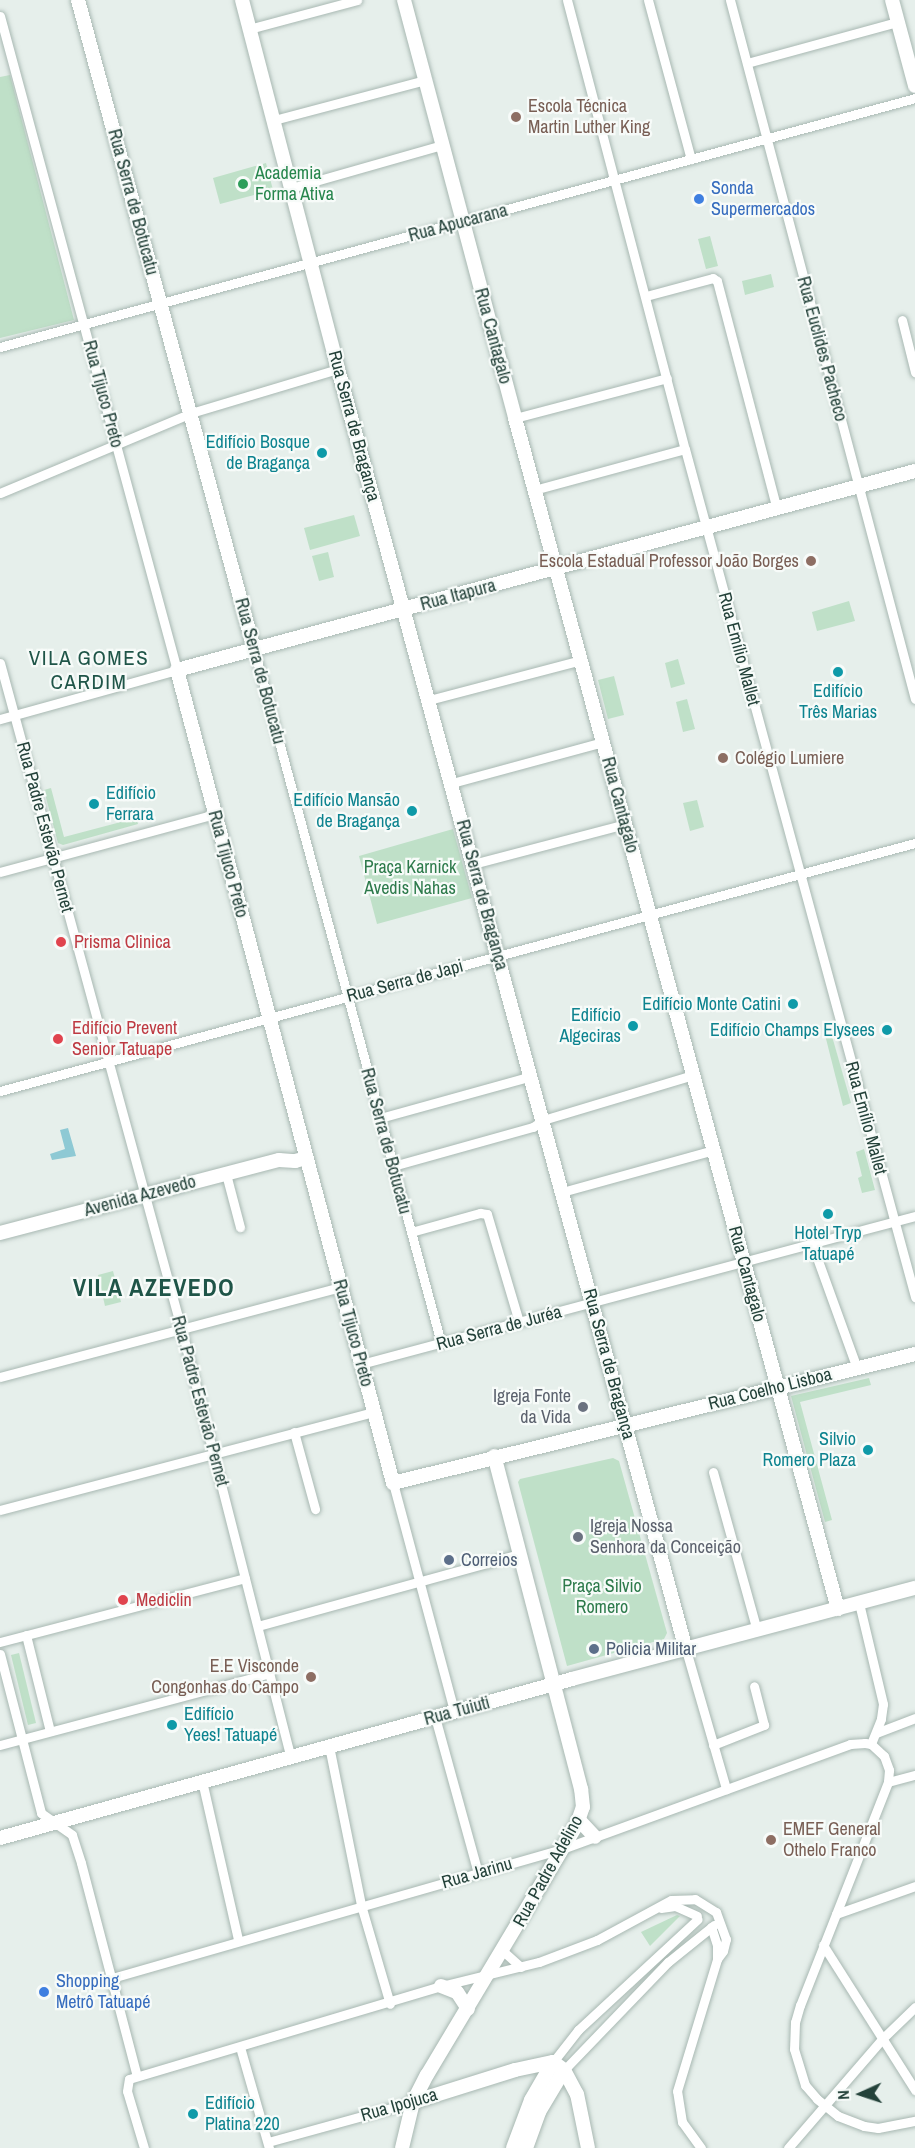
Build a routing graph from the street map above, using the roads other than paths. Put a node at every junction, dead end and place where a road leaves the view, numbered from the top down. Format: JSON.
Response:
{"nodes":[{"id":1,"x":78,"y":0,"type":"edge"},
{"id":2,"x":242,"y":0,"type":"edge"},
{"id":3,"x":357,"y":0,"type":"edge"},
{"id":4,"x":404,"y":0,"type":"edge"},
{"id":5,"x":567,"y":0,"type":"edge"},
{"id":6,"x":648,"y":0,"type":"edge"},
{"id":7,"x":730,"y":0,"type":"edge"},
{"id":8,"x":892,"y":0,"type":"edge"},
{"id":9,"x":0,"y":16,"type":"edge"},
{"id":10,"x":897,"y":22,"type":"junction"},
{"id":11,"x":249,"y":29,"type":"junction"},
{"id":12,"x":747,"y":63,"type":"junction"},
{"id":13,"x":425,"y":80,"type":"junction"},
{"id":14,"x":915,"y":86,"type":"edge"},
{"id":15,"x":915,"y":98,"type":"edge"},
{"id":16,"x":274,"y":120,"type":"junction"},
{"id":17,"x":767,"y":139,"type":"junction"},
{"id":18,"x":442,"y":145,"type":"junction"},
{"id":19,"x":691,"y":159,"type":"junction"},
{"id":20,"x":615,"y":181,"type":"junction"},
{"id":21,"x":291,"y":188,"type":"junction"},
{"id":22,"x":462,"y":222,"type":"junction"},
{"id":23,"x":312,"y":262,"type":"junction"},
{"id":24,"x":645,"y":296,"type":"junction"},
{"id":25,"x":161,"y":304,"type":"junction"},
{"id":26,"x":902,"y":320,"type":"dead end"},
{"id":27,"x":85,"y":325,"type":"junction"},
{"id":28,"x":0,"y":347,"type":"edge"},
{"id":29,"x":338,"y":369,"type":"junction"},
{"id":30,"x":915,"y":372,"type":"edge"},
{"id":31,"x":667,"y":378,"type":"junction"},
{"id":32,"x":191,"y":413,"type":"junction"},
{"id":33,"x":515,"y":418,"type":"junction"},
{"id":34,"x":117,"y":444,"type":"junction"},
{"id":35,"x":685,"y":449,"type":"junction"},
{"id":36,"x":915,"y":471,"type":"edge"},
{"id":37,"x":858,"y":486,"type":"junction"},
{"id":38,"x":534,"y":490,"type":"junction"},
{"id":39,"x":0,"y":493,"type":"edge"},
{"id":40,"x":777,"y":509,"type":"junction"},
{"id":41,"x":707,"y":528,"type":"junction"},
{"id":42,"x":555,"y":568,"type":"junction"},
{"id":43,"x":404,"y":609,"type":"junction"},
{"id":44,"x":254,"y":649,"type":"junction"},
{"id":45,"x":581,"y":660,"type":"junction"},
{"id":46,"x":0,"y":663,"type":"edge"},
{"id":47,"x":177,"y":670,"type":"junction"},
{"id":48,"x":913,"y":682,"type":"edge"},
{"id":49,"x":915,"y":699,"type":"edge"},
{"id":50,"x":429,"y":700,"type":"junction"},
{"id":51,"x":14,"y":715,"type":"junction"},
{"id":52,"x":0,"y":719,"type":"edge"},
{"id":53,"x":603,"y":742,"type":"junction"},
{"id":54,"x":452,"y":783,"type":"junction"},
{"id":55,"x":215,"y":813,"type":"junction"},
{"id":56,"x":625,"y":824,"type":"junction"},
{"id":57,"x":915,"y":843,"type":"edge"},
{"id":58,"x":53,"y":858,"type":"junction"},
{"id":59,"x":473,"y":864,"type":"junction"},
{"id":60,"x":0,"y":872,"type":"edge"},
{"id":61,"x":800,"y":874,"type":"junction"},
{"id":62,"x":649,"y":915,"type":"junction"},
{"id":63,"x":498,"y":956,"type":"junction"},
{"id":64,"x":348,"y":997,"type":"junction"},
{"id":65,"x":269,"y":1019,"type":"junction"},
{"id":66,"x":108,"y":1063,"type":"junction"},
{"id":67,"x":531,"y":1076,"type":"junction"},
{"id":68,"x":693,"y":1076,"type":"junction"},
{"id":69,"x":0,"y":1091,"type":"edge"},
{"id":70,"x":380,"y":1118,"type":"junction"},
{"id":71,"x":543,"y":1120,"type":"junction"},
{"id":72,"x":713,"y":1150,"type":"junction"},
{"id":73,"x":305,"y":1153,"type":"junction"},
{"id":74,"x":393,"y":1166,"type":"junction"},
{"id":75,"x":226,"y":1174,"type":"junction"},
{"id":76,"x":562,"y":1192,"type":"junction"},
{"id":77,"x":145,"y":1195,"type":"junction"},
{"id":78,"x":915,"y":1216,"type":"edge"},
{"id":79,"x":894,"y":1222,"type":"junction"},
{"id":80,"x":240,"y":1227,"type":"dead end"},
{"id":81,"x":411,"y":1232,"type":"junction"},
{"id":82,"x":0,"y":1233,"type":"edge"},
{"id":83,"x":812,"y":1244,"type":"junction"},
{"id":84,"x":744,"y":1262,"type":"junction"},
{"id":85,"x":340,"y":1287,"type":"junction"},
{"id":86,"x":915,"y":1297,"type":"edge"},
{"id":87,"x":592,"y":1303,"type":"junction"},
{"id":88,"x":519,"y":1322,"type":"junction"},
{"id":89,"x":181,"y":1329,"type":"junction"},
{"id":90,"x":441,"y":1343,"type":"junction"},
{"id":91,"x":915,"y":1354,"type":"edge"},
{"id":92,"x":361,"y":1364,"type":"junction"},
{"id":93,"x":857,"y":1368,"type":"junction"},
{"id":94,"x":0,"y":1377,"type":"edge"},
{"id":95,"x":777,"y":1388,"type":"junction"},
{"id":96,"x":374,"y":1412,"type":"junction"},
{"id":97,"x":625,"y":1424,"type":"junction"},
{"id":98,"x":294,"y":1432,"type":"junction"},
{"id":99,"x":214,"y":1454,"type":"junction"},
{"id":100,"x":494,"y":1456,"type":"junction"},
{"id":101,"x":713,"y":1472,"type":"dead end"},
{"id":102,"x":393,"y":1483,"type":"junction"},
{"id":103,"x":315,"y":1509,"type":"dead end"},
{"id":104,"x":0,"y":1510,"type":"edge"},
{"id":105,"x":519,"y":1554,"type":"junction"},
{"id":106,"x":245,"y":1578,"type":"junction"},
{"id":107,"x":420,"y":1581,"type":"junction"},
{"id":108,"x":915,"y":1588,"type":"edge"},
{"id":109,"x":859,"y":1603,"type":"junction"},
{"id":110,"x":838,"y":1609,"type":"junction"},
{"id":111,"x":258,"y":1626,"type":"junction"},
{"id":112,"x":757,"y":1631,"type":"junction"},
{"id":113,"x":26,"y":1635,"type":"junction"},
{"id":114,"x":0,"y":1642,"type":"edge"},
{"id":115,"x":686,"y":1650,"type":"junction"},
{"id":116,"x":0,"y":1654,"type":"edge"},
{"id":117,"x":270,"y":1673,"type":"junction"},
{"id":118,"x":553,"y":1684,"type":"junction"},
{"id":119,"x":754,"y":1686,"type":"dead end"},
{"id":120,"x":454,"y":1711,"type":"junction"},
{"id":121,"x":435,"y":1717,"type":"junction"},
{"id":122,"x":915,"y":1718,"type":"edge"},
{"id":123,"x":50,"y":1731,"type":"junction"},
{"id":124,"x":876,"y":1733,"type":"junction"},
{"id":125,"x":21,"y":1739,"type":"junction"},
{"id":126,"x":0,"y":1744,"type":"edge"},
{"id":127,"x":871,"y":1744,"type":"junction"},
{"id":128,"x":329,"y":1746,"type":"junction"},
{"id":129,"x":713,"y":1746,"type":"junction"},
{"id":130,"x":291,"y":1758,"type":"junction"},
{"id":131,"x":915,"y":1775,"type":"edge"},
{"id":132,"x":202,"y":1781,"type":"junction"},
{"id":133,"x":888,"y":1782,"type":"junction"},
{"id":134,"x":726,"y":1789,"type":"junction"},
{"id":135,"x":579,"y":1820,"type":"junction"},
{"id":136,"x":57,"y":1824,"type":"junction"},
{"id":137,"x":595,"y":1837,"type":"junction"},
{"id":138,"x":0,"y":1838,"type":"edge"},
{"id":139,"x":562,"y":1849,"type":"junction"},
{"id":140,"x":478,"y":1873,"type":"junction"},
{"id":141,"x":915,"y":1886,"type":"edge"},
{"id":142,"x":361,"y":1905,"type":"junction"},
{"id":143,"x":711,"y":1908,"type":"junction"},
{"id":144,"x":650,"y":1911,"type":"junction"},
{"id":145,"x":836,"y":1914,"type":"junction"},
{"id":146,"x":697,"y":1918,"type":"junction"},
{"id":147,"x":718,"y":1918,"type":"junction"},
{"id":148,"x":709,"y":1927,"type":"junction"},
{"id":149,"x":238,"y":1940,"type":"junction"},
{"id":150,"x":823,"y":1945,"type":"junction"},
{"id":151,"x":503,"y":1951,"type":"junction"},
{"id":152,"x":717,"y":1959,"type":"junction"},
{"id":153,"x":521,"y":1967,"type":"junction"},
{"id":154,"x":488,"y":1976,"type":"junction"},
{"id":155,"x":112,"y":1978,"type":"junction"},
{"id":156,"x":441,"y":1986,"type":"junction"},
{"id":157,"x":622,"y":1988,"type":"junction"},
{"id":158,"x":632,"y":1999,"type":"junction"},
{"id":159,"x":390,"y":2004,"type":"junction"},
{"id":160,"x":915,"y":2007,"type":"edge"},
{"id":161,"x":468,"y":2009,"type":"junction"},
{"id":162,"x":882,"y":2039,"type":"junction"},
{"id":163,"x":240,"y":2047,"type":"junction"},
{"id":164,"x":554,"y":2072,"type":"junction"},
{"id":165,"x":137,"y":2076,"type":"junction"},
{"id":166,"x":915,"y":2090,"type":"edge"},
{"id":167,"x":413,"y":2102,"type":"junction"},
{"id":168,"x":825,"y":2107,"type":"junction"},
{"id":169,"x":915,"y":2121,"type":"edge"},
{"id":170,"x":269,"y":2145,"type":"edge"},
{"id":171,"x":144,"y":2148,"type":"edge"},
{"id":172,"x":402,"y":2148,"type":"edge"},
{"id":173,"x":513,"y":2148,"type":"edge"},
{"id":174,"x":526,"y":2148,"type":"edge"},
{"id":175,"x":588,"y":2148,"type":"edge"},
{"id":176,"x":701,"y":2148,"type":"edge"},
{"id":177,"x":788,"y":2148,"type":"edge"}],
"edges":[{"from":1,"to":25,"type":"street","name":"Rua Serra de Botucatu"},
{"from":2,"to":11,"type":"street","name":"Rua Serra de Bragança"},
{"from":3,"to":11,"type":"street"},
{"from":4,"to":13,"type":"street","name":"Rua Cantagalo"},
{"from":5,"to":20,"type":"street","name":"Rua Emílio Mallet"},
{"from":6,"to":19,"type":"street"},
{"from":7,"to":12,"type":"street","name":"Rua Euclides Pacheco"},
{"from":8,"to":10,"type":"street"},
{"from":9,"to":27,"type":"street","name":"Rua Tijuco Preto"},
{"from":10,"to":12,"type":"street"},
{"from":10,"to":14,"type":"street"},
{"from":11,"to":16,"type":"street","name":"Rua Serra de Bragança"},
{"from":12,"to":17,"type":"street","name":"Rua Euclides Pacheco"},
{"from":13,"to":16,"type":"street"},
{"from":13,"to":18,"type":"street","name":"Rua Cantagalo"},
{"from":15,"to":17,"type":"street","name":"Rua Apucarana"},
{"from":16,"to":21,"type":"street","name":"Rua Serra de Bragança"},
{"from":17,"to":19,"type":"street","name":"Rua Apucarana"},
{"from":17,"to":37,"type":"street","name":"Rua Euclides Pacheco"},
{"from":18,"to":21,"type":"street"},
{"from":18,"to":22,"type":"street","name":"Rua Cantagalo"},
{"from":19,"to":20,"type":"street","name":"Rua Apucarana"},
{"from":20,"to":22,"type":"street","name":"Rua Apucarana"},
{"from":20,"to":24,"type":"street","name":"Rua Emílio Mallet"},
{"from":21,"to":23,"type":"street","name":"Rua Serra de Bragança"},
{"from":22,"to":23,"type":"street","name":"Rua Apucarana"},
{"from":22,"to":33,"type":"street","name":"Rua Cantagalo"},
{"from":23,"to":25,"type":"street","name":"Rua Apucarana"},
{"from":23,"to":29,"type":"street","name":"Rua Serra de Bragança"},
{"from":24,"to":31,"type":"street","name":"Rua Emílio Mallet"},
{"from":24,"to":40,"type":"street"},
{"from":25,"to":27,"type":"street","name":"Rua Apucarana"},
{"from":25,"to":32,"type":"street","name":"Rua Serra de Botucatu"},
{"from":26,"to":30,"type":"street"},
{"from":27,"to":28,"type":"street","name":"Rua Apucarana"},
{"from":27,"to":34,"type":"street","name":"Rua Tijuco Preto"},
{"from":29,"to":32,"type":"street"},
{"from":29,"to":43,"type":"street","name":"Rua Serra de Bragança"},
{"from":31,"to":33,"type":"street"},
{"from":31,"to":35,"type":"street","name":"Rua Emílio Mallet"},
{"from":32,"to":34,"type":"street"},
{"from":32,"to":44,"type":"street","name":"Rua Serra de Botucatu"},
{"from":33,"to":38,"type":"street","name":"Rua Cantagalo"},
{"from":34,"to":39,"type":"street"},
{"from":34,"to":47,"type":"street","name":"Rua Tijuco Preto"},
{"from":35,"to":38,"type":"street"},
{"from":35,"to":41,"type":"street","name":"Rua Emílio Mallet"},
{"from":36,"to":37,"type":"street","name":"Rua Itapura"},
{"from":37,"to":40,"type":"street","name":"Rua Itapura"},
{"from":37,"to":48,"type":"street","name":"Rua Euclides Pacheco"},
{"from":38,"to":42,"type":"street","name":"Rua Cantagalo"},
{"from":40,"to":41,"type":"street","name":"Rua Itapura"},
{"from":41,"to":42,"type":"street","name":"Rua Itapura"},
{"from":41,"to":61,"type":"street","name":"Rua Emílio Mallet"},
{"from":42,"to":43,"type":"street","name":"Rua Itapura"},
{"from":42,"to":45,"type":"street","name":"Rua Cantagalo"},
{"from":43,"to":44,"type":"street","name":"Rua Itapura"},
{"from":43,"to":50,"type":"street","name":"Rua Serra de Bragança"},
{"from":44,"to":47,"type":"street","name":"Rua Itapura"},
{"from":44,"to":64,"type":"street","name":"Rua Serra de Botucatu"},
{"from":45,"to":50,"type":"street"},
{"from":45,"to":53,"type":"street","name":"Rua Cantagalo"},
{"from":46,"to":51,"type":"street","name":"Rua Padre Estevão Pernet"},
{"from":47,"to":51,"type":"street","name":"Rua Itapura"},
{"from":47,"to":55,"type":"street","name":"Rua Tijuco Preto"},
{"from":48,"to":49,"type":"street","name":"Rua Euclides Pacheco"},
{"from":50,"to":54,"type":"street","name":"Rua Serra de Bragança"},
{"from":51,"to":52,"type":"street","name":"Rua Itapura"},
{"from":51,"to":58,"type":"street","name":"Rua Padre Estevão Pernet"},
{"from":53,"to":54,"type":"street"},
{"from":53,"to":56,"type":"street","name":"Rua Cantagalo"},
{"from":54,"to":59,"type":"street","name":"Rua Serra de Bragança"},
{"from":55,"to":58,"type":"street"},
{"from":55,"to":65,"type":"street","name":"Rua Tijuco Preto"},
{"from":56,"to":59,"type":"street"},
{"from":56,"to":62,"type":"street","name":"Rua Cantagalo"},
{"from":57,"to":61,"type":"street","name":"Rua Serra de Japi"},
{"from":58,"to":60,"type":"street"},
{"from":58,"to":66,"type":"street","name":"Rua Padre Estevão Pernet"},
{"from":59,"to":63,"type":"street","name":"Rua Serra de Bragança"},
{"from":61,"to":62,"type":"street","name":"Rua Serra de Japi"},
{"from":61,"to":79,"type":"street","name":"Rua Emílio Mallet"},
{"from":62,"to":63,"type":"street","name":"Rua Serra de Japi"},
{"from":62,"to":68,"type":"street","name":"Rua Cantagalo"},
{"from":63,"to":64,"type":"street","name":"Rua Serra de Japi"},
{"from":63,"to":67,"type":"street","name":"Rua Serra de Bragança"},
{"from":64,"to":65,"type":"street","name":"Rua Serra de Japi"},
{"from":64,"to":70,"type":"street","name":"Rua Serra de Botucatu"},
{"from":65,"to":66,"type":"street","name":"Rua Serra de Japi"},
{"from":65,"to":73,"type":"street","name":"Rua Tijuco Preto"},
{"from":66,"to":69,"type":"street","name":"Rua Serra de Japi"},
{"from":66,"to":77,"type":"street","name":"Rua Padre Estevão Pernet"},
{"from":67,"to":70,"type":"street"},
{"from":67,"to":71,"type":"street","name":"Rua Serra de Bragança"},
{"from":68,"to":71,"type":"street"},
{"from":68,"to":72,"type":"street","name":"Rua Cantagalo"},
{"from":70,"to":74,"type":"street","name":"Rua Serra de Botucatu"},
{"from":71,"to":74,"type":"street"},
{"from":71,"to":76,"type":"street","name":"Rua Serra de Bragança"},
{"from":72,"to":76,"type":"street"},
{"from":72,"to":84,"type":"street","name":"Rua Cantagalo"},
{"from":73,"to":75,"type":"street","name":"Avenida Azevedo"},
{"from":73,"to":85,"type":"street","name":"Rua Tijuco Preto"},
{"from":74,"to":81,"type":"street","name":"Rua Serra de Botucatu"},
{"from":75,"to":77,"type":"street","name":"Avenida Azevedo"},
{"from":75,"to":80,"type":"street"},
{"from":76,"to":87,"type":"street","name":"Rua Serra de Bragança"},
{"from":77,"to":82,"type":"street","name":"Avenida Azevedo"},
{"from":77,"to":89,"type":"street","name":"Rua Padre Estevão Pernet"},
{"from":78,"to":79,"type":"street","name":"Rua Serra de Juréa"},
{"from":79,"to":83,"type":"street","name":"Rua Serra de Juréa"},
{"from":79,"to":86,"type":"street","name":"Rua Emílio Mallet"},
{"from":81,"to":88,"type":"street"},
{"from":81,"to":90,"type":"street","name":"Rua Serra de Botucatu"},
{"from":83,"to":84,"type":"street","name":"Rua Serra de Juréa"},
{"from":83,"to":93,"type":"street"},
{"from":84,"to":87,"type":"street","name":"Rua Serra de Juréa"},
{"from":84,"to":95,"type":"street","name":"Rua Cantagalo"},
{"from":85,"to":89,"type":"street"},
{"from":85,"to":92,"type":"street","name":"Rua Tijuco Preto"},
{"from":87,"to":88,"type":"street","name":"Rua Serra de Juréa"},
{"from":87,"to":97,"type":"street","name":"Rua Serra de Bragança"},
{"from":88,"to":90,"type":"street","name":"Rua Serra de Juréa"},
{"from":89,"to":94,"type":"street"},
{"from":89,"to":99,"type":"street","name":"Rua Padre Estevão Pernet"},
{"from":90,"to":92,"type":"street","name":"Rua Serra de Juréa"},
{"from":91,"to":93,"type":"street","name":"Rua Coelho Lisboa"},
{"from":92,"to":96,"type":"street","name":"Rua Tijuco Preto"},
{"from":93,"to":95,"type":"street","name":"Rua Coelho Lisboa"},
{"from":95,"to":97,"type":"street","name":"Rua Coelho Lisboa"},
{"from":95,"to":110,"type":"street","name":"Rua Cantagalo"},
{"from":96,"to":98,"type":"street"},
{"from":96,"to":102,"type":"street","name":"Rua Tijuco Preto"},
{"from":97,"to":100,"type":"street"},
{"from":97,"to":115,"type":"street","name":"Rua Serra de Bragança"},
{"from":98,"to":99,"type":"street"},
{"from":98,"to":103,"type":"street"},
{"from":99,"to":104,"type":"street"},
{"from":99,"to":106,"type":"street","name":"Rua Padre Estevão Pernet"},
{"from":100,"to":102,"type":"street"},
{"from":100,"to":105,"type":"street"},
{"from":101,"to":112,"type":"street"},
{"from":102,"to":107,"type":"street","name":"Rua Tijuco Preto"},
{"from":105,"to":107,"type":"street"},
{"from":105,"to":118,"type":"street"},
{"from":106,"to":111,"type":"street","name":"Rua Padre Estevão Pernet"},
{"from":106,"to":113,"type":"street"},
{"from":107,"to":111,"type":"street"},
{"from":107,"to":120,"type":"street","name":"Rua Tijuco Preto"},
{"from":108,"to":109,"type":"street","name":"Rua Tuiuti"},
{"from":109,"to":110,"type":"street","name":"Rua Tuiuti"},
{"from":109,"to":124,"type":"street"},
{"from":110,"to":112,"type":"street","name":"Rua Tuiuti"},
{"from":111,"to":117,"type":"street","name":"Rua Padre Estevão Pernet"},
{"from":112,"to":115,"type":"street","name":"Rua Tuiuti"},
{"from":113,"to":114,"type":"street"},
{"from":113,"to":123,"type":"street"},
{"from":115,"to":118,"type":"street","name":"Rua Tuiuti"},
{"from":115,"to":129,"type":"street","name":"Rua Serra de Bragança"},
{"from":116,"to":125,"type":"street"},
{"from":117,"to":123,"type":"street"},
{"from":117,"to":130,"type":"street","name":"Rua Padre Estevão Pernet"},
{"from":118,"to":120,"type":"street","name":"Rua Tuiuti"},
{"from":118,"to":135,"type":"street","name":"Rua Padre Adelino"},
{"from":119,"to":129,"type":"street"},
{"from":120,"to":121,"type":"street","name":"Rua Tuiuti"},
{"from":121,"to":128,"type":"street","name":"Rua Tuiuti"},
{"from":121,"to":140,"type":"street"},
{"from":122,"to":124,"type":"street"},
{"from":123,"to":125,"type":"street"},
{"from":124,"to":127,"type":"street"},
{"from":125,"to":126,"type":"street"},
{"from":125,"to":136,"type":"street"},
{"from":127,"to":133,"type":"street"},
{"from":127,"to":134,"type":"street","name":"Rua Jarinu"},
{"from":128,"to":130,"type":"street","name":"Rua Tuiuti"},
{"from":128,"to":142,"type":"street"},
{"from":129,"to":134,"type":"street","name":"Rua Serra de Bragança"},
{"from":130,"to":132,"type":"street","name":"Rua Tuiuti"},
{"from":131,"to":133,"type":"street"},
{"from":132,"to":136,"type":"street","name":"Rua Tuiuti"},
{"from":132,"to":149,"type":"street"},
{"from":133,"to":145,"type":"street"},
{"from":134,"to":137,"type":"street","name":"Rua Jarinu"},
{"from":135,"to":137,"type":"street"},
{"from":135,"to":139,"type":"street","name":"Rua Padre Adelino"},
{"from":136,"to":138,"type":"street","name":"Rua Tuiuti"},
{"from":136,"to":155,"type":"street"},
{"from":137,"to":139,"type":"street","name":"Rua Jarinu"},
{"from":139,"to":140,"type":"street","name":"Rua Jarinu"},
{"from":139,"to":151,"type":"street","name":"Rua Padre Adelino"},
{"from":140,"to":142,"type":"street","name":"Rua Jarinu"},
{"from":141,"to":145,"type":"street"},
{"from":142,"to":149,"type":"street","name":"Rua Jarinu"},
{"from":142,"to":159,"type":"street"},
{"from":143,"to":144,"type":"street"},
{"from":143,"to":146,"type":"street"},
{"from":143,"to":147,"type":"street"},
{"from":144,"to":146,"type":"street"},
{"from":144,"to":153,"type":"street"},
{"from":145,"to":150,"type":"street"},
{"from":146,"to":148,"type":"street"},
{"from":146,"to":157,"type":"street"},
{"from":147,"to":148,"type":"street"},
{"from":147,"to":152,"type":"street"},
{"from":148,"to":152,"type":"street"},
{"from":148,"to":158,"type":"street"},
{"from":149,"to":155,"type":"street","name":"Rua Jarinu"},
{"from":150,"to":162,"type":"street"},
{"from":150,"to":168,"type":"street"},
{"from":151,"to":153,"type":"street"},
{"from":151,"to":154,"type":"street","name":"Rua Padre Adelino"},
{"from":152,"to":176,"type":"street"},
{"from":153,"to":154,"type":"street"},
{"from":154,"to":156,"type":"street"},
{"from":154,"to":161,"type":"street","name":"Rua Padre Adelino"},
{"from":155,"to":165,"type":"street"},
{"from":156,"to":159,"type":"street"},
{"from":156,"to":161,"type":"street"},
{"from":157,"to":158,"type":"street"},
{"from":157,"to":164,"type":"street"},
{"from":158,"to":164,"type":"street"},
{"from":159,"to":163,"type":"street"},
{"from":160,"to":162,"type":"street"},
{"from":161,"to":167,"type":"street","name":"Rua Padre Adelino"},
{"from":162,"to":166,"type":"street"},
{"from":162,"to":168,"type":"street"},
{"from":163,"to":165,"type":"street"},
{"from":163,"to":170,"type":"street"},
{"from":164,"to":167,"type":"street","name":"Rua Ipojuca"},
{"from":164,"to":173,"type":"street"},
{"from":164,"to":174,"type":"street"},
{"from":164,"to":175,"type":"street"},
{"from":165,"to":171,"type":"street"},
{"from":167,"to":170,"type":"street","name":"Rua Ipojuca"},
{"from":167,"to":172,"type":"street","name":"Rua Padre Adelino"},
{"from":168,"to":169,"type":"street"},
{"from":168,"to":177,"type":"street"}]}
